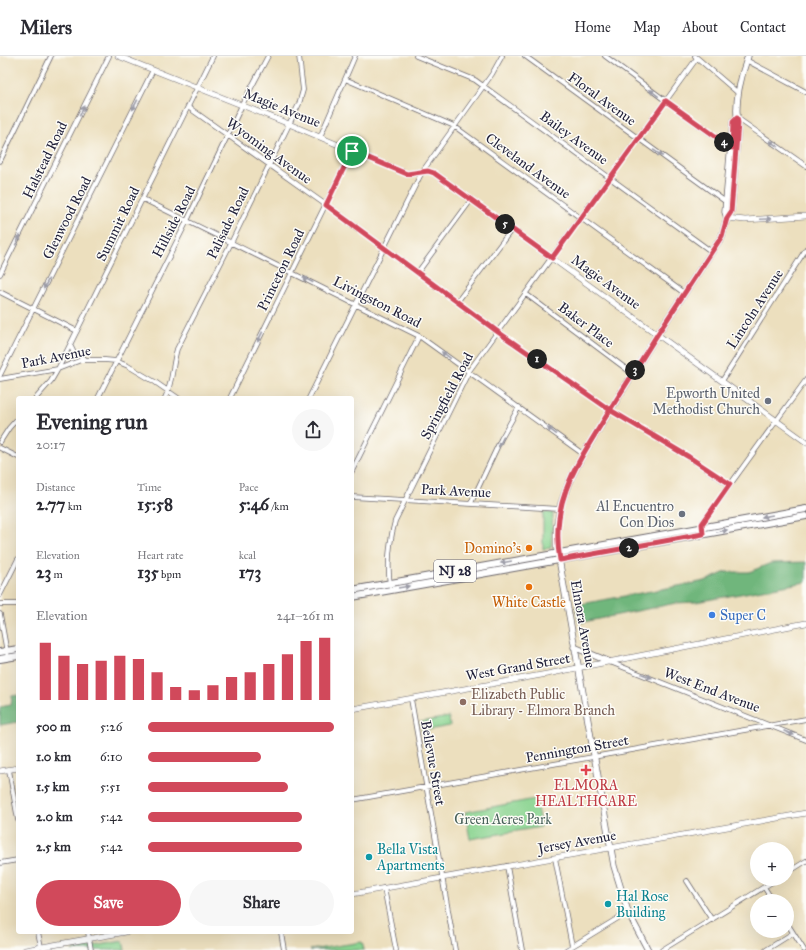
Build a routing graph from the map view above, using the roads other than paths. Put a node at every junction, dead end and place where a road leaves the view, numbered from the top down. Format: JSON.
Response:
{"nodes":[{"id":1,"x":51,"y":56,"type":"edge"},
{"id":2,"x":109,"y":56,"type":"edge"},
{"id":3,"x":118,"y":56,"type":"edge"},
{"id":4,"x":213,"y":56,"type":"edge"},
{"id":5,"x":268,"y":56,"type":"edge"},
{"id":6,"x":299,"y":56,"type":"edge"},
{"id":7,"x":355,"y":56,"type":"edge"},
{"id":8,"x":416,"y":56,"type":"edge"},
{"id":9,"x":502,"y":56,"type":"edge"},
{"id":10,"x":525,"y":56,"type":"edge"},
{"id":11,"x":606,"y":56,"type":"edge"},
{"id":12,"x":696,"y":57,"type":"edge"},
{"id":13,"x":747,"y":58,"type":"edge"},
{"id":14,"x":153,"y":70,"type":"junction"},
{"id":15,"x":345,"y":79,"type":"junction"},
{"id":16,"x":483,"y":86,"type":"junction"},
{"id":17,"x":198,"y":88,"type":"junction"},
{"id":18,"x":738,"y":92,"type":"junction"},
{"id":19,"x":806,"y":92,"type":"edge"},
{"id":20,"x":666,"y":101,"type":"junction"},
{"id":21,"x":242,"y":105,"type":"junction"},
{"id":22,"x":188,"y":107,"type":"junction"},
{"id":23,"x":737,"y":118,"type":"junction"},
{"id":24,"x":289,"y":124,"type":"junction"},
{"id":25,"x":454,"y":126,"type":"junction"},
{"id":26,"x":228,"y":136,"type":"junction"},
{"id":27,"x":320,"y":137,"type":"junction"},
{"id":28,"x":638,"y":139,"type":"junction"},
{"id":29,"x":732,"y":148,"type":"junction"},
{"id":30,"x":352,"y":151,"type":"junction"},
{"id":31,"x":0,"y":161,"type":"edge"},
{"id":32,"x":268,"y":165,"type":"junction"},
{"id":33,"x":806,"y":166,"type":"edge"},
{"id":34,"x":422,"y":172,"type":"junction"},
{"id":35,"x":610,"y":178,"type":"junction"},
{"id":36,"x":143,"y":199,"type":"junction"},
{"id":37,"x":471,"y":200,"type":"junction"},
{"id":38,"x":726,"y":202,"type":"junction"},
{"id":39,"x":326,"y":205,"type":"junction"},
{"id":40,"x":806,"y":215,"type":"edge"},
{"id":41,"x":581,"y":218,"type":"junction"},
{"id":42,"x":727,"y":218,"type":"junction"},
{"id":43,"x":187,"y":221,"type":"junction"},
{"id":44,"x":512,"y":229,"type":"junction"},
{"id":45,"x":231,"y":243,"type":"junction"},
{"id":46,"x":383,"y":248,"type":"junction"},
{"id":47,"x":806,"y":249,"type":"edge"},
{"id":48,"x":712,"y":252,"type":"junction"},
{"id":49,"x":552,"y":258,"type":"junction"},
{"id":50,"x":292,"y":272,"type":"junction"},
{"id":51,"x":418,"y":272,"type":"junction"},
{"id":52,"x":0,"y":274,"type":"edge"},
{"id":53,"x":0,"y":292,"type":"edge"},
{"id":54,"x":684,"y":293,"type":"junction"},
{"id":55,"x":526,"y":294,"type":"junction"},
{"id":56,"x":457,"y":302,"type":"junction"},
{"id":57,"x":356,"y":304,"type":"junction"},
{"id":58,"x":33,"y":309,"type":"junction"},
{"id":59,"x":77,"y":331,"type":"junction"},
{"id":60,"x":498,"y":332,"type":"junction"},
{"id":61,"x":657,"y":335,"type":"junction"},
{"id":62,"x":419,"y":336,"type":"junction"},
{"id":63,"x":70,"y":345,"type":"junction"},
{"id":64,"x":87,"y":360,"type":"junction"},
{"id":65,"x":116,"y":361,"type":"junction"},
{"id":66,"x":58,"y":369,"type":"junction"},
{"id":67,"x":469,"y":371,"type":"junction"},
{"id":68,"x":633,"y":374,"type":"junction"},
{"id":69,"x":0,"y":375,"type":"edge"},
{"id":70,"x":0,"y":378,"type":"edge"},
{"id":71,"x":806,"y":380,"type":"edge"},
{"id":72,"x":722,"y":381,"type":"junction"},
{"id":73,"x":169,"y":391,"type":"junction"},
{"id":74,"x":38,"y":396,"type":"edge"},
{"id":75,"x":99,"y":396,"type":"edge"},
{"id":76,"x":166,"y":396,"type":"edge"},
{"id":77,"x":175,"y":396,"type":"edge"},
{"id":78,"x":231,"y":396,"type":"edge"},
{"id":79,"x":310,"y":396,"type":"edge"},
{"id":80,"x":520,"y":408,"type":"junction"},
{"id":81,"x":610,"y":410,"type":"junction"},
{"id":82,"x":16,"y":420,"type":"edge"},
{"id":83,"x":777,"y":421,"type":"junction"},
{"id":84,"x":0,"y":442,"type":"edge"},
{"id":85,"x":806,"y":442,"type":"edge"},
{"id":86,"x":0,"y":448,"type":"edge"},
{"id":87,"x":584,"y":454,"type":"junction"},
{"id":88,"x":16,"y":456,"type":"edge"},
{"id":89,"x":354,"y":467,"type":"edge"},
{"id":90,"x":730,"y":484,"type":"junction"},
{"id":91,"x":354,"y":497,"type":"edge"},
{"id":92,"x":406,"y":500,"type":"junction"},
{"id":93,"x":471,"y":503,"type":"junction"},
{"id":94,"x":560,"y":509,"type":"junction"},
{"id":95,"x":806,"y":512,"type":"edge"},
{"id":96,"x":701,"y":527,"type":"junction"},
{"id":97,"x":703,"y":534,"type":"junction"},
{"id":98,"x":641,"y":538,"type":"junction"},
{"id":99,"x":642,"y":545,"type":"junction"},
{"id":100,"x":558,"y":553,"type":"junction"},
{"id":101,"x":560,"y":560,"type":"junction"},
{"id":102,"x":16,"y":563,"type":"edge"},
{"id":103,"x":475,"y":568,"type":"junction"},
{"id":104,"x":476,"y":575,"type":"junction"},
{"id":105,"x":390,"y":583,"type":"junction"},
{"id":106,"x":354,"y":590,"type":"edge"},
{"id":107,"x":391,"y":590,"type":"junction"},
{"id":108,"x":0,"y":595,"type":"edge"},
{"id":109,"x":354,"y":597,"type":"edge"},
{"id":110,"x":0,"y":604,"type":"edge"},
{"id":111,"x":16,"y":604,"type":"edge"},
{"id":112,"x":0,"y":614,"type":"edge"},
{"id":113,"x":806,"y":623,"type":"edge"},
{"id":114,"x":574,"y":647,"type":"junction"},
{"id":115,"x":16,"y":649,"type":"edge"},
{"id":116,"x":3,"y":652,"type":"edge"},
{"id":117,"x":16,"y":656,"type":"edge"},
{"id":118,"x":8,"y":658,"type":"junction"},
{"id":119,"x":0,"y":660,"type":"edge"},
{"id":120,"x":610,"y":662,"type":"junction"},
{"id":121,"x":578,"y":668,"type":"junction"},
{"id":122,"x":411,"y":699,"type":"junction"},
{"id":123,"x":354,"y":709,"type":"edge"},
{"id":124,"x":806,"y":719,"type":"edge"},
{"id":125,"x":772,"y":726,"type":"junction"},
{"id":126,"x":806,"y":740,"type":"edge"},
{"id":127,"x":594,"y":757,"type":"junction"},
{"id":128,"x":16,"y":768,"type":"edge"},
{"id":129,"x":9,"y":770,"type":"junction"},
{"id":130,"x":0,"y":771,"type":"edge"},
{"id":131,"x":426,"y":787,"type":"junction"},
{"id":132,"x":354,"y":800,"type":"edge"},
{"id":133,"x":16,"y":809,"type":"edge"},
{"id":134,"x":806,"y":813,"type":"edge"},
{"id":135,"x":610,"y":848,"type":"junction"},
{"id":136,"x":555,"y":858,"type":"junction"},
{"id":137,"x":16,"y":860,"type":"edge"},
{"id":138,"x":806,"y":860,"type":"edge"},
{"id":139,"x":0,"y":863,"type":"edge"},
{"id":140,"x":508,"y":866,"type":"junction"},
{"id":141,"x":794,"y":868,"type":"edge"},
{"id":142,"x":442,"y":878,"type":"junction"},
{"id":143,"x":687,"y":881,"type":"dead end"},
{"id":144,"x":764,"y":887,"type":"joint"},
{"id":145,"x":384,"y":888,"type":"junction"},
{"id":146,"x":354,"y":894,"type":"edge"},
{"id":147,"x":768,"y":894,"type":"edge"},
{"id":148,"x":628,"y":912,"type":"junction"},
{"id":149,"x":712,"y":920,"type":"junction"},
{"id":150,"x":38,"y":934,"type":"edge"},
{"id":151,"x":88,"y":934,"type":"edge"},
{"id":152,"x":115,"y":934,"type":"edge"},
{"id":153,"x":281,"y":934,"type":"edge"},
{"id":154,"x":794,"y":935,"type":"edge"},
{"id":155,"x":785,"y":938,"type":"edge"},
{"id":156,"x":89,"y":939,"type":"junction"},
{"id":157,"x":572,"y":946,"type":"junction"},
{"id":158,"x":41,"y":947,"type":"junction"},
{"id":159,"x":25,"y":950,"type":"edge"},
{"id":160,"x":91,"y":950,"type":"edge"},
{"id":161,"x":284,"y":950,"type":"edge"},
{"id":162,"x":396,"y":950,"type":"edge"},
{"id":163,"x":455,"y":950,"type":"edge"},
{"id":164,"x":522,"y":950,"type":"edge"},
{"id":165,"x":566,"y":950,"type":"edge"},
{"id":166,"x":648,"y":950,"type":"edge"},
{"id":167,"x":662,"y":950,"type":"edge"},
{"id":168,"x":766,"y":950,"type":"edge"},
{"id":169,"x":804,"y":950,"type":"edge"}],
"edges":[{"from":1,"to":31,"type":"street"},
{"from":52,"to":2,"type":"street","name":"Halstead Road","one_way":true},
{"from":3,"to":14,"type":"street","name":"Magie Avenue"},
{"from":4,"to":17,"type":"street","name":"Summit Road"},
{"from":5,"to":21,"type":"street","name":"Hillside Road"},
{"from":6,"to":24,"type":"street","name":"Palisade Road"},
{"from":7,"to":15,"type":"street"},
{"from":8,"to":16,"type":"street","name":"Bailey Avenue"},
{"from":9,"to":16,"type":"street"},
{"from":10,"to":28,"type":"street","name":"Floral Avenue"},
{"from":20,"to":11,"type":"street","one_way":true},
{"from":12,"to":18,"type":"street"},
{"from":12,"to":20,"type":"street","name":"Springfield Road"},
{"from":13,"to":18,"type":"main road"},
{"from":13,"to":19,"type":"street"},
{"from":14,"to":17,"type":"street","name":"Magie Avenue"},
{"from":14,"to":58,"type":"street","name":"Glenwood Road","one_way":true},
{"from":15,"to":25,"type":"street","name":"Cleveland Avenue"},
{"from":15,"to":27,"type":"street"},
{"from":16,"to":25,"type":"street"},
{"from":16,"to":35,"type":"street","name":"Bailey Avenue"},
{"from":17,"to":21,"type":"street","name":"Magie Avenue"},
{"from":17,"to":22,"type":"street","name":"Summit Road"},
{"from":18,"to":23,"type":"main road"},
{"from":20,"to":28,"type":"street","name":"Springfield Road"},
{"from":20,"to":29,"type":"street"},
{"from":21,"to":24,"type":"street","name":"Magie Avenue"},
{"from":21,"to":26,"type":"street","name":"Hillside Road"},
{"from":22,"to":26,"type":"street","name":"Wyoming Avenue"},
{"from":22,"to":36,"type":"street","name":"Summit Road"},
{"from":23,"to":29,"type":"main road"},
{"from":33,"to":23,"type":"street","one_way":true},
{"from":23,"to":42,"type":"main road","name":"Elmora Avenue"},
{"from":24,"to":27,"type":"street","name":"Magie Avenue"},
{"from":24,"to":32,"type":"street","name":"Palisade Road"},
{"from":25,"to":34,"type":"street"},
{"from":25,"to":41,"type":"street","name":"Cleveland Avenue"},
{"from":26,"to":32,"type":"street","name":"Wyoming Avenue"},
{"from":26,"to":43,"type":"street","name":"Hillside Road"},
{"from":27,"to":30,"type":"street","name":"Magie Avenue"},
{"from":28,"to":35,"type":"street","name":"Springfield Road"},
{"from":28,"to":38,"type":"street","name":"Floral Avenue","one_way":true},
{"from":29,"to":38,"type":"main road"},
{"from":30,"to":34,"type":"street","name":"Magie Avenue"},
{"from":30,"to":39,"type":"street","name":"Princeton Road"},
{"from":32,"to":39,"type":"street","name":"Wyoming Avenue"},
{"from":32,"to":45,"type":"street","name":"Palisade Road"},
{"from":34,"to":37,"type":"street","name":"Magie Avenue"},
{"from":34,"to":46,"type":"street"},
{"from":35,"to":41,"type":"street","name":"Springfield Road"},
{"from":35,"to":48,"type":"street","name":"Bailey Avenue"},
{"from":36,"to":43,"type":"street","name":"Livingston Road"},
{"from":36,"to":59,"type":"street","name":"Summit Road"},
{"from":37,"to":44,"type":"street","name":"Magie Avenue"},
{"from":37,"to":51,"type":"street"},
{"from":38,"to":42,"type":"main road"},
{"from":39,"to":46,"type":"street","name":"Wyoming Avenue"},
{"from":39,"to":50,"type":"street","name":"Princeton Road"},
{"from":42,"to":40,"type":"street","one_way":true},
{"from":41,"to":49,"type":"street","name":"Springfield Road"},
{"from":41,"to":54,"type":"street","name":"Cleveland Avenue"},
{"from":42,"to":48,"type":"main road","name":"Elmora Avenue"},
{"from":43,"to":45,"type":"street","name":"Livingston Road"},
{"from":43,"to":65,"type":"street","name":"Hillside Road"},
{"from":44,"to":49,"type":"street","name":"Magie Avenue"},
{"from":44,"to":56,"type":"street"},
{"from":45,"to":50,"type":"street","name":"Livingston Road"},
{"from":45,"to":73,"type":"street","name":"Palisade Road"},
{"from":46,"to":51,"type":"street","name":"Wyoming Avenue"},
{"from":46,"to":57,"type":"street"},
{"from":47,"to":72,"type":"street","name":"Lincoln Avenue"},
{"from":48,"to":54,"type":"main road","name":"Elmora Avenue"},
{"from":49,"to":55,"type":"street","name":"Springfield Road"},
{"from":49,"to":61,"type":"street","name":"Magie Avenue"},
{"from":57,"to":50,"type":"street","name":"Livingston Road","one_way":true},
{"from":50,"to":78,"type":"street","name":"Princeton Road","one_way":true},
{"from":51,"to":56,"type":"street","name":"Wyoming Avenue"},
{"from":53,"to":58,"type":"street"},
{"from":54,"to":61,"type":"main road","name":"Elmora Avenue"},
{"from":55,"to":60,"type":"street","name":"Springfield Road"},
{"from":55,"to":68,"type":"street","name":"Baker Place"},
{"from":56,"to":60,"type":"street","name":"Wyoming Avenue"},
{"from":57,"to":62,"type":"street","name":"Livingston Road"},
{"from":57,"to":79,"type":"street"},
{"from":58,"to":59,"type":"street"},
{"from":58,"to":69,"type":"street","name":"Glenwood Road"},
{"from":59,"to":63,"type":"street","name":"Summit Road"},
{"from":60,"to":67,"type":"street","name":"Springfield Road"},
{"from":60,"to":81,"type":"street","name":"Wyoming Avenue"},
{"from":61,"to":68,"type":"main road","name":"Elmora Avenue"},
{"from":61,"to":72,"type":"street","name":"Magie Avenue"},
{"from":67,"to":62,"type":"street","name":"Livingston Road","one_way":true},
{"from":62,"to":89,"type":"street"},
{"from":63,"to":64,"type":"street"},
{"from":63,"to":66,"type":"street","name":"Summit Road"},
{"from":64,"to":65,"type":"street","name":"Park Avenue"},
{"from":64,"to":66,"type":"street","name":"Park Avenue"},
{"from":65,"to":73,"type":"street","name":"Park Avenue"},
{"from":65,"to":75,"type":"street","name":"Hillside Road"},
{"from":66,"to":70,"type":"street","name":"Park Avenue"},
{"from":66,"to":74,"type":"street","name":"Summit Road"},
{"from":67,"to":80,"type":"street","name":"Livingston Road"},
{"from":67,"to":92,"type":"street","name":"Springfield Road"},
{"from":68,"to":81,"type":"main road","name":"Elmora Avenue"},
{"from":71,"to":83,"type":"street"},
{"from":72,"to":83,"type":"street","name":"Magie Avenue"},
{"from":73,"to":76,"type":"street","name":"Palisade Road"},
{"from":73,"to":77,"type":"street","name":"Park Avenue"},
{"from":87,"to":80,"type":"street","name":"Livingston Road","one_way":true},
{"from":80,"to":93,"type":"street","one_way":true},
{"from":81,"to":87,"type":"main road","name":"Elmora Avenue"},
{"from":81,"to":90,"type":"street","name":"Wyoming Avenue"},
{"from":82,"to":84,"type":"street"},
{"from":83,"to":85,"type":"street","name":"Magie Avenue"},
{"from":83,"to":90,"type":"street"},
{"from":86,"to":88,"type":"street"},
{"from":87,"to":94,"type":"main road","name":"Elmora Avenue"},
{"from":90,"to":96,"type":"street"},
{"from":91,"to":92,"type":"street","name":"Park Avenue"},
{"from":92,"to":93,"type":"street","name":"Park Avenue"},
{"from":92,"to":105,"type":"street","name":"Springfield Road"},
{"from":93,"to":94,"type":"street","name":"Park Avenue"},
{"from":94,"to":100,"type":"main road","name":"Elmora Avenue"},
{"from":95,"to":96,"type":"main road","number":"NJ 28","one_way":true},
{"from":97,"to":95,"type":"main road","number":"NJ 28","one_way":true},
{"from":96,"to":97,"type":"street"},
{"from":96,"to":98,"type":"main road","number":"NJ 28"},
{"from":97,"to":99,"type":"main road","number":"NJ 28"},
{"from":98,"to":99,"type":"main road"},
{"from":98,"to":100,"type":"main road","number":"NJ 28"},
{"from":99,"to":101,"type":"main road","number":"NJ 28"},
{"from":100,"to":101,"type":"main road","name":"Elmora Avenue"},
{"from":100,"to":103,"type":"main road","number":"NJ 28","one_way":true},
{"from":101,"to":104,"type":"main road","number":"NJ 28"},
{"from":101,"to":114,"type":"main road","name":"Elmora Avenue"},
{"from":102,"to":108,"type":"street"},
{"from":103,"to":104,"type":"main road"},
{"from":103,"to":105,"type":"main road","number":"NJ 28"},
{"from":107,"to":104,"type":"main road","number":"NJ 28","one_way":true},
{"from":105,"to":106,"type":"main road","number":"NJ 28"},
{"from":105,"to":107,"type":"street","name":"Springfield Road"},
{"from":107,"to":109,"type":"main road","number":"NJ 28"},
{"from":110,"to":111,"type":"street"},
{"from":112,"to":116,"type":"street"},
{"from":113,"to":120,"type":"street","name":"West Grand Street"},
{"from":114,"to":120,"type":"main road"},
{"from":114,"to":121,"type":"main road","name":"Elmora Avenue"},
{"from":115,"to":116,"type":"main road"},
{"from":116,"to":118,"type":"street"},
{"from":117,"to":118,"type":"main road"},
{"from":118,"to":119,"type":"main road"},
{"from":120,"to":121,"type":"street","name":"West Grand Street"},
{"from":120,"to":125,"type":"street","name":"West End Avenue","one_way":true},
{"from":121,"to":122,"type":"street","name":"West Grand Street"},
{"from":121,"to":127,"type":"main road","name":"Elmora Avenue"},
{"from":122,"to":123,"type":"street","name":"West Grand Street"},
{"from":122,"to":131,"type":"street","name":"Bellevue Street"},
{"from":124,"to":125,"type":"street","name":"Pennington Street"},
{"from":125,"to":126,"type":"street","name":"West End Avenue","one_way":true},
{"from":125,"to":127,"type":"street","name":"Pennington Street"},
{"from":127,"to":131,"type":"street","name":"Pennington Street"},
{"from":127,"to":135,"type":"main road","name":"Elmora Avenue"},
{"from":128,"to":129,"type":"street"},
{"from":129,"to":130,"type":"street"},
{"from":129,"to":133,"type":"street"},
{"from":131,"to":132,"type":"street","name":"Pennington Street"},
{"from":131,"to":142,"type":"street","name":"Bellevue Street"},
{"from":134,"to":135,"type":"street","name":"Jersey Avenue"},
{"from":135,"to":136,"type":"street","name":"Jersey Avenue"},
{"from":135,"to":148,"type":"main road","name":"Elmora Avenue"},
{"from":136,"to":140,"type":"street","name":"Jersey Avenue"},
{"from":136,"to":157,"type":"street"},
{"from":137,"to":139,"type":"street"},
{"from":138,"to":141,"type":"street"},
{"from":140,"to":142,"type":"street","name":"Jersey Avenue"},
{"from":140,"to":164,"type":"street"},
{"from":142,"to":145,"type":"street","name":"Jersey Avenue"},
{"from":142,"to":163,"type":"street","name":"Bellevue Street"},
{"from":143,"to":149,"type":"street"},
{"from":144,"to":147,"type":"street"},
{"from":144,"to":149,"type":"street"},
{"from":145,"to":146,"type":"street","name":"Jersey Avenue"},
{"from":145,"to":162,"type":"street"},
{"from":148,"to":157,"type":"street"},
{"from":148,"to":166,"type":"main road","name":"Elmora Avenue"},
{"from":149,"to":167,"type":"street"},
{"from":150,"to":158,"type":"street"},
{"from":151,"to":156,"type":"street"},
{"from":152,"to":156,"type":"street"},
{"from":153,"to":161,"type":"street"},
{"from":154,"to":169,"type":"street"},
{"from":155,"to":168,"type":"street"},
{"from":156,"to":158,"type":"street"},
{"from":156,"to":160,"type":"street"},
{"from":157,"to":165,"type":"street"},
{"from":158,"to":159,"type":"street"}]}
